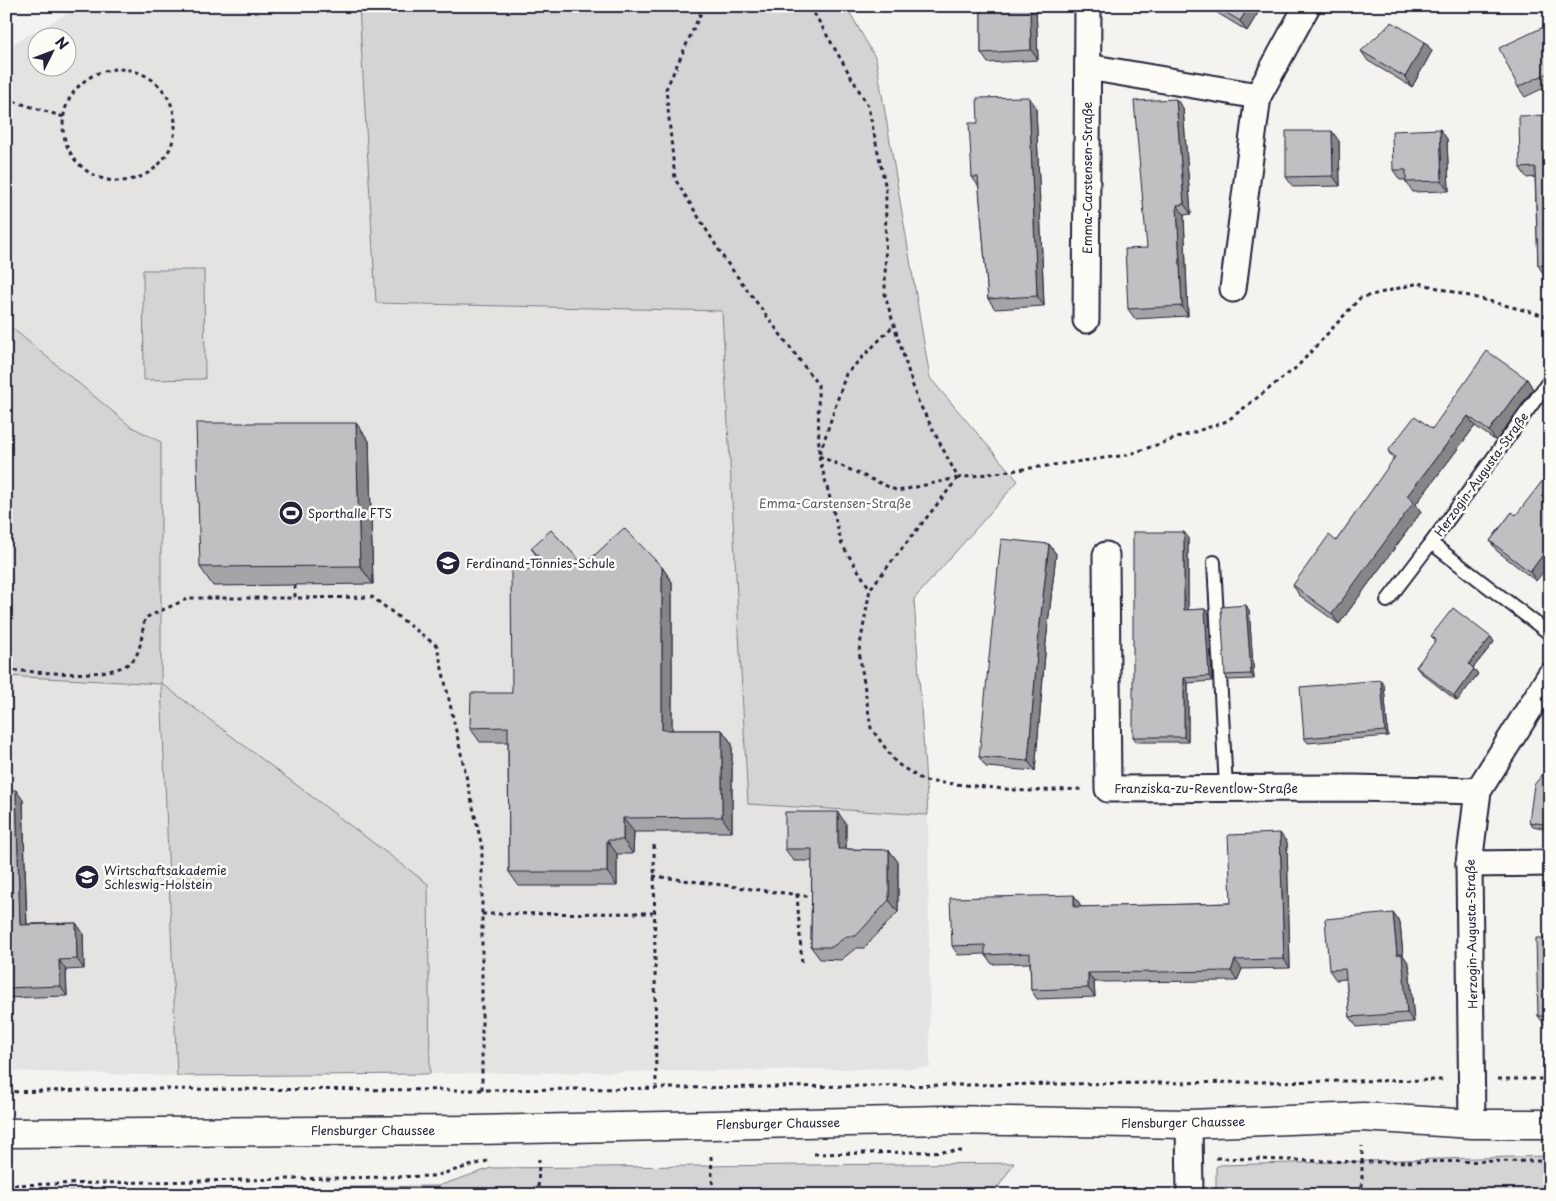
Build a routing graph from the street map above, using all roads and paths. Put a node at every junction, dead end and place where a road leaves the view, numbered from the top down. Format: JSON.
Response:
{"nodes":[{"id":1,"x":704,"y":6,"type":"edge"},
{"id":2,"x":1088,"y":6,"type":"edge"},
{"id":3,"x":1307,"y":6,"type":"edge"},
{"id":4,"x":1088,"y":67,"type":"junction"},
{"id":5,"x":1258,"y":96,"type":"junction"},
{"id":6,"x":6,"y":98,"type":"edge"},
{"id":7,"x":64,"y":117,"type":"junction"},
{"id":8,"x":1234,"y":289,"type":"dead end"},
{"id":9,"x":1086,"y":320,"type":"dead end"},
{"id":10,"x":894,"y":325,"type":"dead end"},
{"id":11,"x":1549,"y":381,"type":"edge"},
{"id":12,"x":819,"y":456,"type":"junction"},
{"id":13,"x":1431,"y":543,"type":"junction"},
{"id":14,"x":1106,"y":555,"type":"dead end"},
{"id":15,"x":1214,"y":562,"type":"dead end"},
{"id":16,"x":295,"y":585,"type":"edge"},
{"id":17,"x":870,"y":589,"type":"junction"},
{"id":18,"x":295,"y":598,"type":"junction"},
{"id":19,"x":1387,"y":601,"type":"dead end"},
{"id":20,"x":1550,"y":634,"type":"edge"},
{"id":21,"x":6,"y":670,"type":"edge"},
{"id":22,"x":1550,"y":676,"type":"edge"},
{"id":23,"x":1108,"y":788,"type":"junction"},
{"id":24,"x":1226,"y":788,"type":"junction"},
{"id":25,"x":1478,"y":791,"type":"junction"},
{"id":26,"x":654,"y":845,"type":"dead end"},
{"id":27,"x":1550,"y":863,"type":"edge"},
{"id":28,"x":1469,"y":864,"type":"junction"},
{"id":29,"x":653,"y":876,"type":"junction"},
{"id":30,"x":797,"y":894,"type":"junction"},
{"id":31,"x":820,"y":897,"type":"edge"},
{"id":32,"x":654,"y":913,"type":"junction"},
{"id":33,"x":482,"y":914,"type":"junction"},
{"id":34,"x":802,"y":966,"type":"dead end"},
{"id":35,"x":1473,"y":1079,"type":"junction"},
{"id":36,"x":1550,"y":1079,"type":"edge"},
{"id":37,"x":656,"y":1086,"type":"junction"},
{"id":38,"x":482,"y":1090,"type":"junction"},
{"id":39,"x":6,"y":1092,"type":"edge"},
{"id":40,"x":1189,"y":1124,"type":"junction"},
{"id":41,"x":1472,"y":1124,"type":"junction"},
{"id":42,"x":1550,"y":1124,"type":"edge"},
{"id":43,"x":6,"y":1132,"type":"edge"},
{"id":44,"x":967,"y":1151,"type":"dead end"},
{"id":45,"x":810,"y":1154,"type":"dead end"},
{"id":46,"x":1190,"y":1154,"type":"junction"},
{"id":47,"x":721,"y":1155,"type":"dead end"},
{"id":48,"x":702,"y":1156,"type":"dead end"},
{"id":49,"x":711,"y":1156,"type":"junction"},
{"id":50,"x":529,"y":1158,"type":"dead end"},
{"id":51,"x":539,"y":1158,"type":"junction"},
{"id":52,"x":549,"y":1158,"type":"dead end"},
{"id":53,"x":500,"y":1159,"type":"dead end"},
{"id":54,"x":1550,"y":1161,"type":"edge"},
{"id":55,"x":6,"y":1185,"type":"edge"},
{"id":56,"x":538,"y":1195,"type":"edge"},
{"id":57,"x":713,"y":1195,"type":"edge"},
{"id":58,"x":1190,"y":1195,"type":"edge"}],
"edges":[{"from":1,"to":12,"type":"path"},
{"from":2,"to":4,"type":"street","name":"Emma-Carstensen-Straße"},
{"from":3,"to":5,"type":"street"},
{"from":4,"to":5,"type":"street"},
{"from":4,"to":9,"type":"street","name":"Emma-Carstensen-Straße"},
{"from":5,"to":8,"type":"street"},
{"from":6,"to":7,"type":"path"},
{"from":7,"to":7,"type":"path"},
{"from":10,"to":12,"type":"path"},
{"from":11,"to":13,"type":"lane","name":"Herzogin-Augusta-Straße"},
{"from":12,"to":17,"type":"path"},
{"from":12,"to":17,"type":"path"},
{"from":13,"to":19,"type":"lane","name":"Herzogin-Augusta-Straße"},
{"from":13,"to":20,"type":"lane","name":"Herzogin-Augusta-Straße"},
{"from":14,"to":23,"type":"street","name":"Franziska-zu-Reventlow-Straße"},
{"from":15,"to":24,"type":"lane"},
{"from":16,"to":18,"type":"path"},
{"from":17,"to":23,"type":"path"},
{"from":18,"to":21,"type":"path"},
{"from":18,"to":33,"type":"path"},
{"from":22,"to":25,"type":"street","name":"Herzogin-Augusta-Straße"},
{"from":23,"to":24,"type":"street","name":"Franziska-zu-Reventlow-Straße"},
{"from":24,"to":25,"type":"street","name":"Franziska-zu-Reventlow-Straße"},
{"from":25,"to":28,"type":"street","name":"Herzogin-Augusta-Straße"},
{"from":26,"to":29,"type":"path"},
{"from":27,"to":28,"type":"street"},
{"from":28,"to":35,"type":"street","name":"Herzogin-Augusta-Straße"},
{"from":29,"to":30,"type":"path"},
{"from":29,"to":32,"type":"path"},
{"from":30,"to":31,"type":"path"},
{"from":30,"to":34,"type":"path"},
{"from":32,"to":33,"type":"path"},
{"from":32,"to":37,"type":"path"},
{"from":33,"to":38,"type":"path"},
{"from":35,"to":36,"type":"path"},
{"from":35,"to":37,"type":"path"},
{"from":35,"to":41,"type":"street","name":"Herzogin-Augusta-Straße"},
{"from":37,"to":38,"type":"path"},
{"from":38,"to":39,"type":"path"},
{"from":40,"to":41,"type":"main road","name":"Flensburger Chaussee"},
{"from":40,"to":43,"type":"main road","name":"Flensburger Chaussee"},
{"from":40,"to":46,"type":"street"},
{"from":41,"to":42,"type":"main road","name":"Flensburger Chaussee"},
{"from":44,"to":45,"type":"path"},
{"from":46,"to":54,"type":"path"},
{"from":46,"to":58,"type":"street"},
{"from":47,"to":49,"type":"path"},
{"from":48,"to":49,"type":"path"},
{"from":49,"to":57,"type":"path"},
{"from":50,"to":51,"type":"path"},
{"from":51,"to":52,"type":"path"},
{"from":51,"to":56,"type":"path"},
{"from":53,"to":55,"type":"path"}]}
